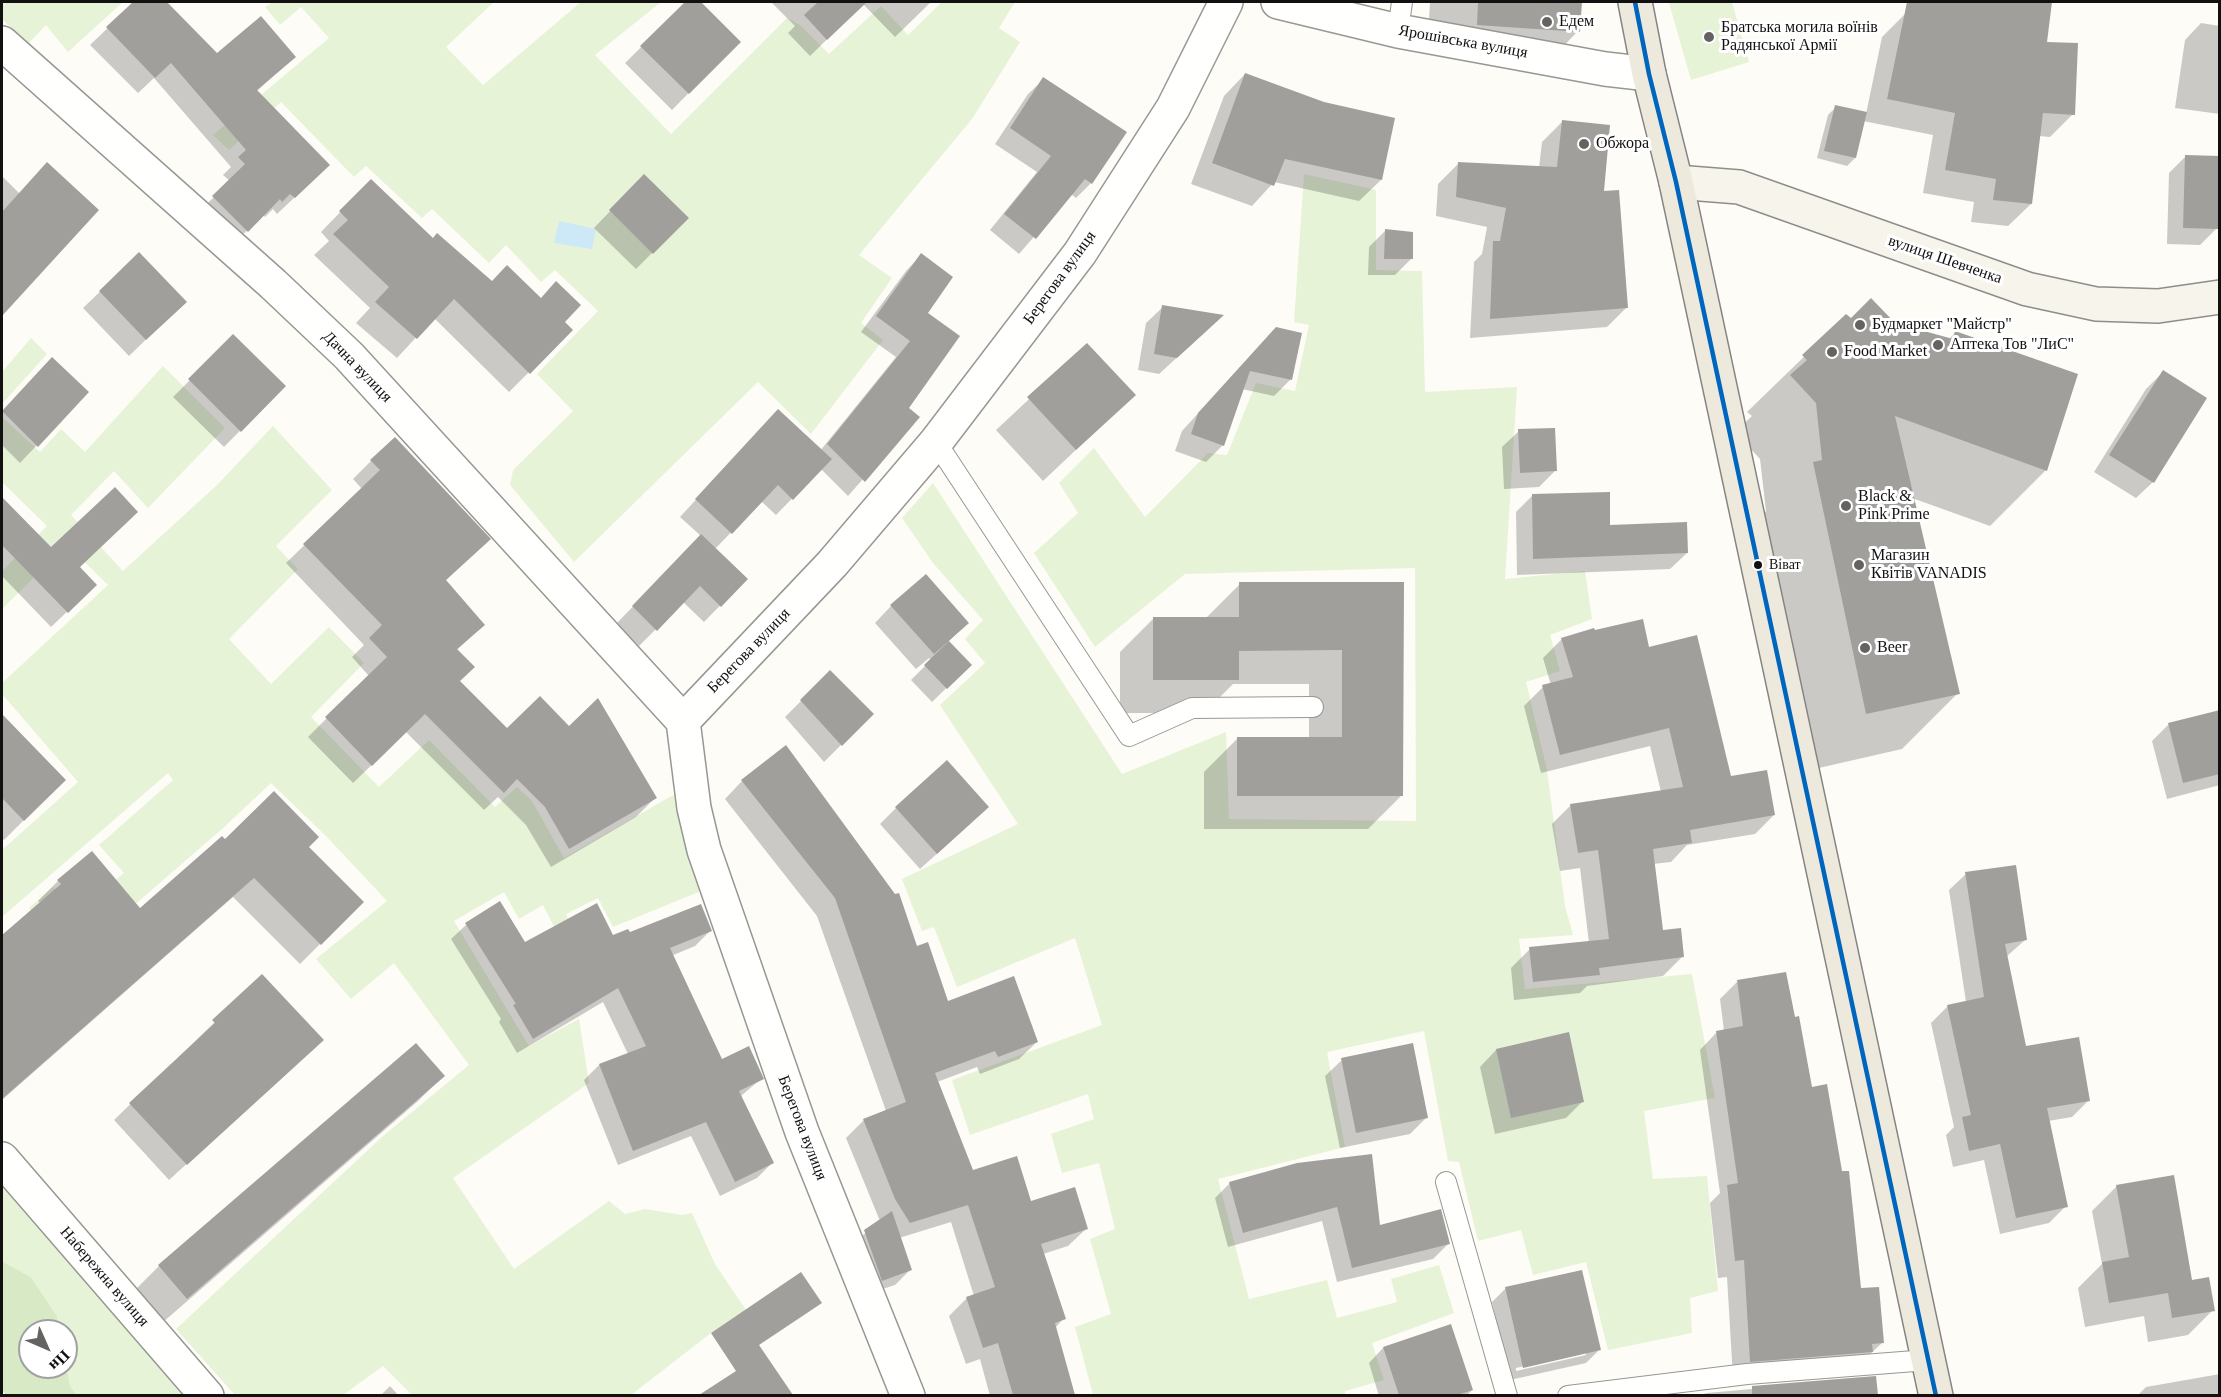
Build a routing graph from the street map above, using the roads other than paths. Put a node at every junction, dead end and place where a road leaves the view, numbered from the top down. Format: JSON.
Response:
{"nodes":[{"id":1,"x":1226,"y":2,"type":"edge"},
{"id":2,"x":1278,"y":2,"type":"edge"},
{"id":3,"x":1635,"y":2,"type":"edge"},
{"id":4,"x":1400,"y":16,"type":"edge"},
{"id":5,"x":2,"y":43,"type":"edge"},
{"id":6,"x":1649,"y":74,"type":"junction"},
{"id":7,"x":1676,"y":182,"type":"junction"},
{"id":8,"x":2220,"y":297,"type":"edge"},
{"id":9,"x":936,"y":442,"type":"junction"},
{"id":10,"x":1313,"y":707,"type":"dead end"},
{"id":11,"x":683,"y":721,"type":"junction"},
{"id":12,"x":2,"y":1159,"type":"edge"},
{"id":13,"x":1446,"y":1182,"type":"dead end"},
{"id":14,"x":1928,"y":1360,"type":"junction"},
{"id":15,"x":207,"y":1395,"type":"edge"},
{"id":16,"x":908,"y":1395,"type":"edge"},
{"id":17,"x":1507,"y":1395,"type":"edge"},
{"id":18,"x":1568,"y":1395,"type":"edge"},
{"id":19,"x":1936,"y":1395,"type":"edge"}],
"edges":[{"from":1,"to":9,"type":"street","name":"Берегова вулиця"},
{"from":2,"to":4,"type":"street","name":"Ярошівська вулиця"},
{"from":3,"to":6,"type":"main road"},
{"from":4,"to":6,"type":"street","name":"Ярошівська вулиця"},
{"from":5,"to":11,"type":"street","name":"Дачна вулиця"},
{"from":6,"to":7,"type":"main road"},
{"from":7,"to":8,"type":"street","name":"вулиця Шевченка"},
{"from":7,"to":14,"type":"main road"},
{"from":9,"to":10,"type":"lane"},
{"from":9,"to":11,"type":"street","name":"Берегова вулиця"},
{"from":11,"to":16,"type":"street","name":"Берегова вулиця"},
{"from":12,"to":15,"type":"street","name":"Набережна вулиця"},
{"from":13,"to":17,"type":"lane"},
{"from":14,"to":18,"type":"lane"},
{"from":14,"to":19,"type":"main road"}]}
